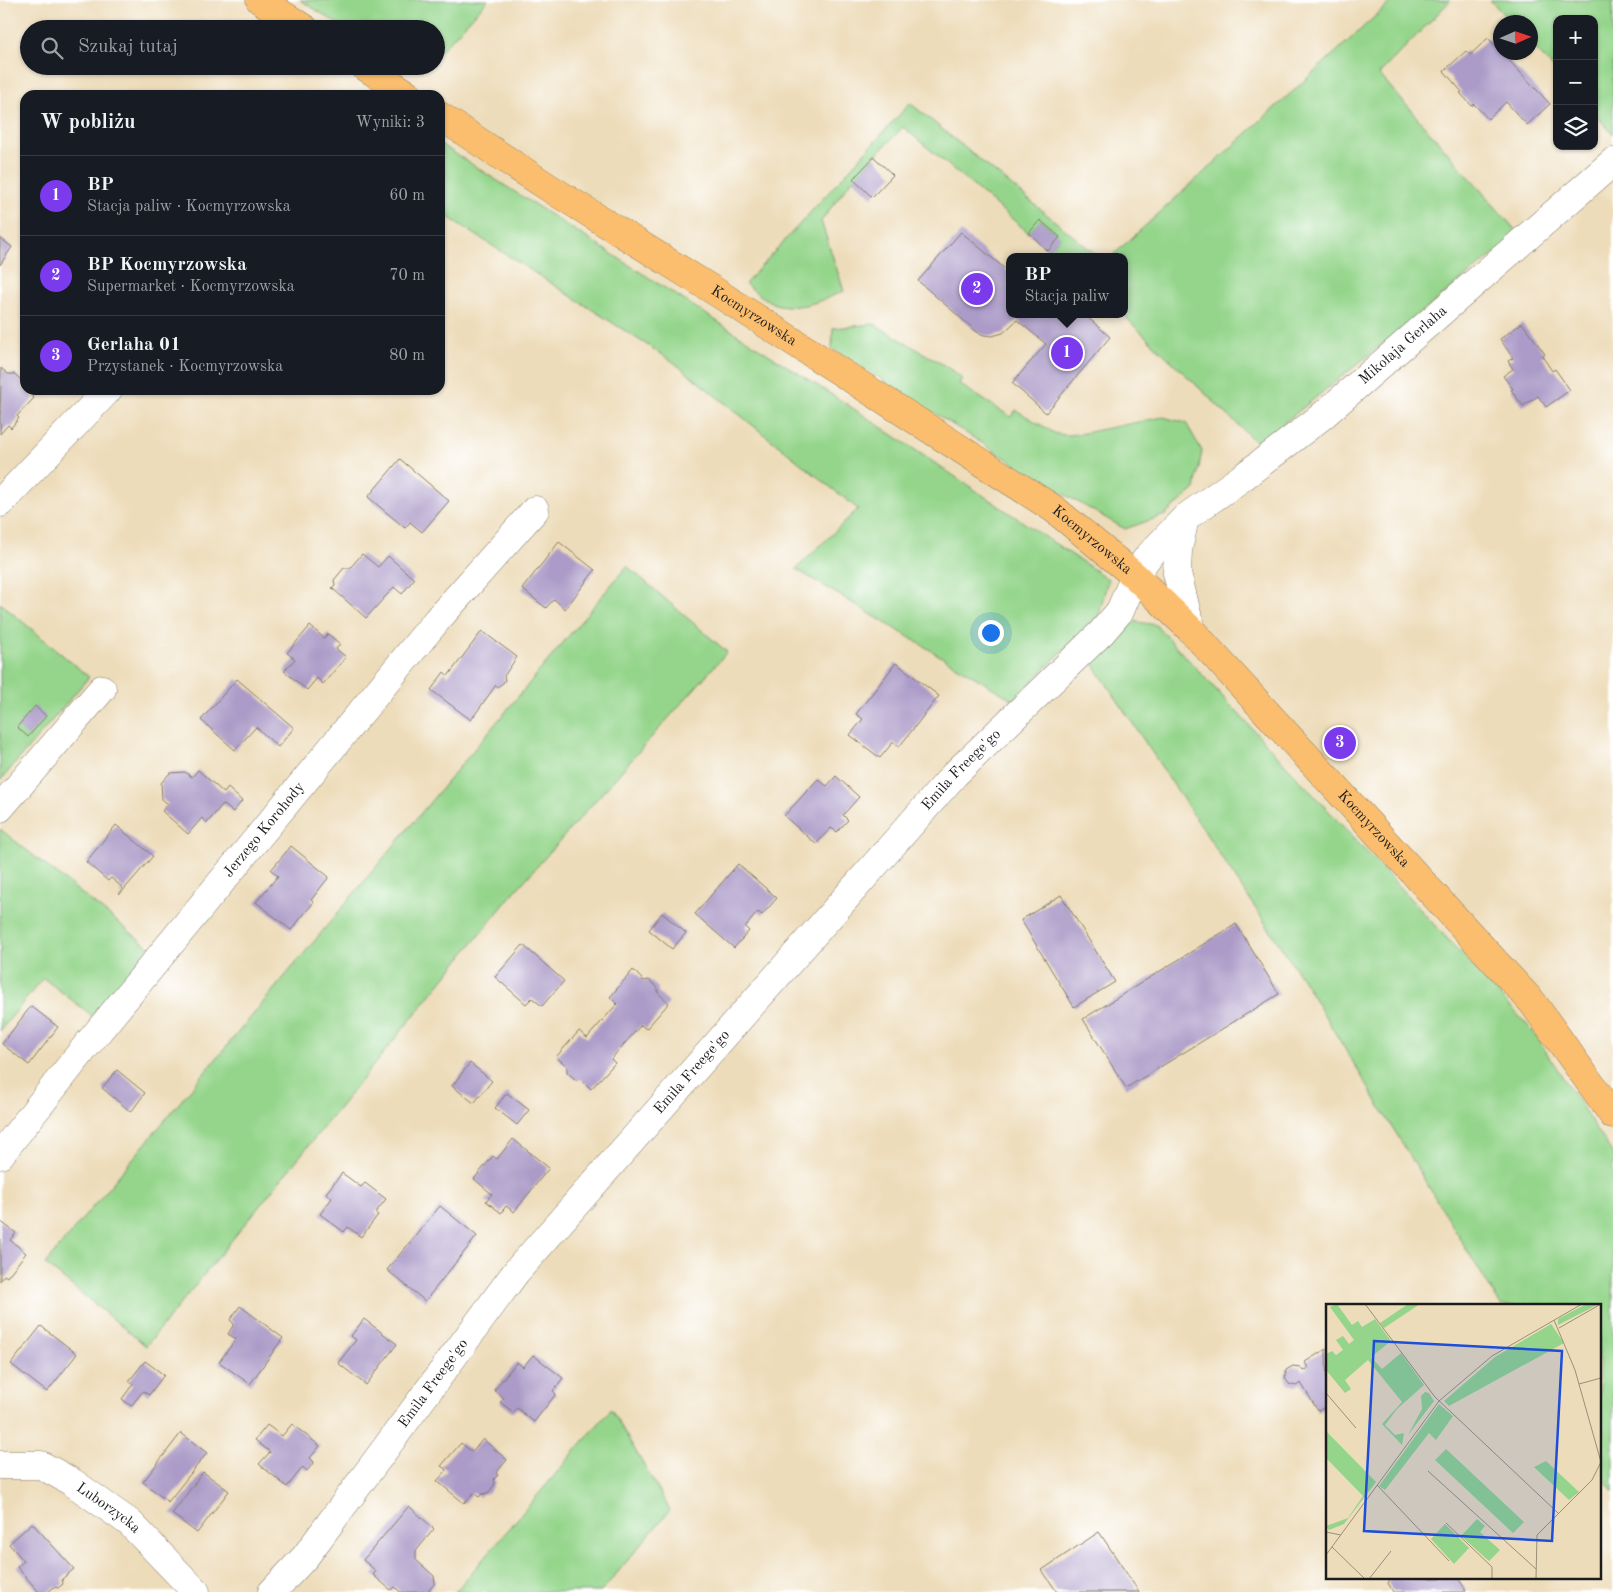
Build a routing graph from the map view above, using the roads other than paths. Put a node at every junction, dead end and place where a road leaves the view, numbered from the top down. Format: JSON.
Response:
{"nodes":[{"id":1,"x":260,"y":0,"type":"edge"},
{"id":2,"x":291,"y":20,"type":"edge"},
{"id":3,"x":375,"y":75,"type":"edge"},
{"id":4,"x":394,"y":90,"type":"edge"},
{"id":5,"x":445,"y":119,"type":"edge"},
{"id":6,"x":1613,"y":162,"type":"edge"},
{"id":7,"x":103,"y":395,"type":"edge"},
{"id":8,"x":0,"y":502,"type":"edge"},
{"id":9,"x":535,"y":510,"type":"dead end"},
{"id":10,"x":1185,"y":518,"type":"junction"},
{"id":11,"x":1135,"y":576,"type":"junction"},
{"id":12,"x":1191,"y":630,"type":"junction"},
{"id":13,"x":102,"y":690,"type":"dead end"},
{"id":14,"x":0,"y":808,"type":"edge"},
{"id":15,"x":1613,"y":1115,"type":"edge"},
{"id":16,"x":0,"y":1155,"type":"edge"},
{"id":17,"x":0,"y":1465,"type":"edge"},
{"id":18,"x":196,"y":1592,"type":"edge"},
{"id":19,"x":272,"y":1592,"type":"edge"}],
"edges":[{"from":1,"to":2,"type":"main road"},
{"from":3,"to":4,"type":"main road"},
{"from":5,"to":11,"type":"main road","name":"Kocmyrzowska"},
{"from":6,"to":10,"type":"street","name":"Mikołaja Gerlaha"},
{"from":7,"to":8,"type":"street"},
{"from":9,"to":16,"type":"street","name":"Jerzego Korohody"},
{"from":10,"to":11,"type":"street","name":"Mikołaja Gerlaha"},
{"from":10,"to":12,"type":"street"},
{"from":11,"to":12,"type":"main road","name":"Kocmyrzowska"},
{"from":11,"to":19,"type":"street","name":"Emila Freege'go"},
{"from":12,"to":15,"type":"main road","name":"Kocmyrzowska"},
{"from":13,"to":14,"type":"street"},
{"from":17,"to":18,"type":"street","name":"Luborzycka"}]}
